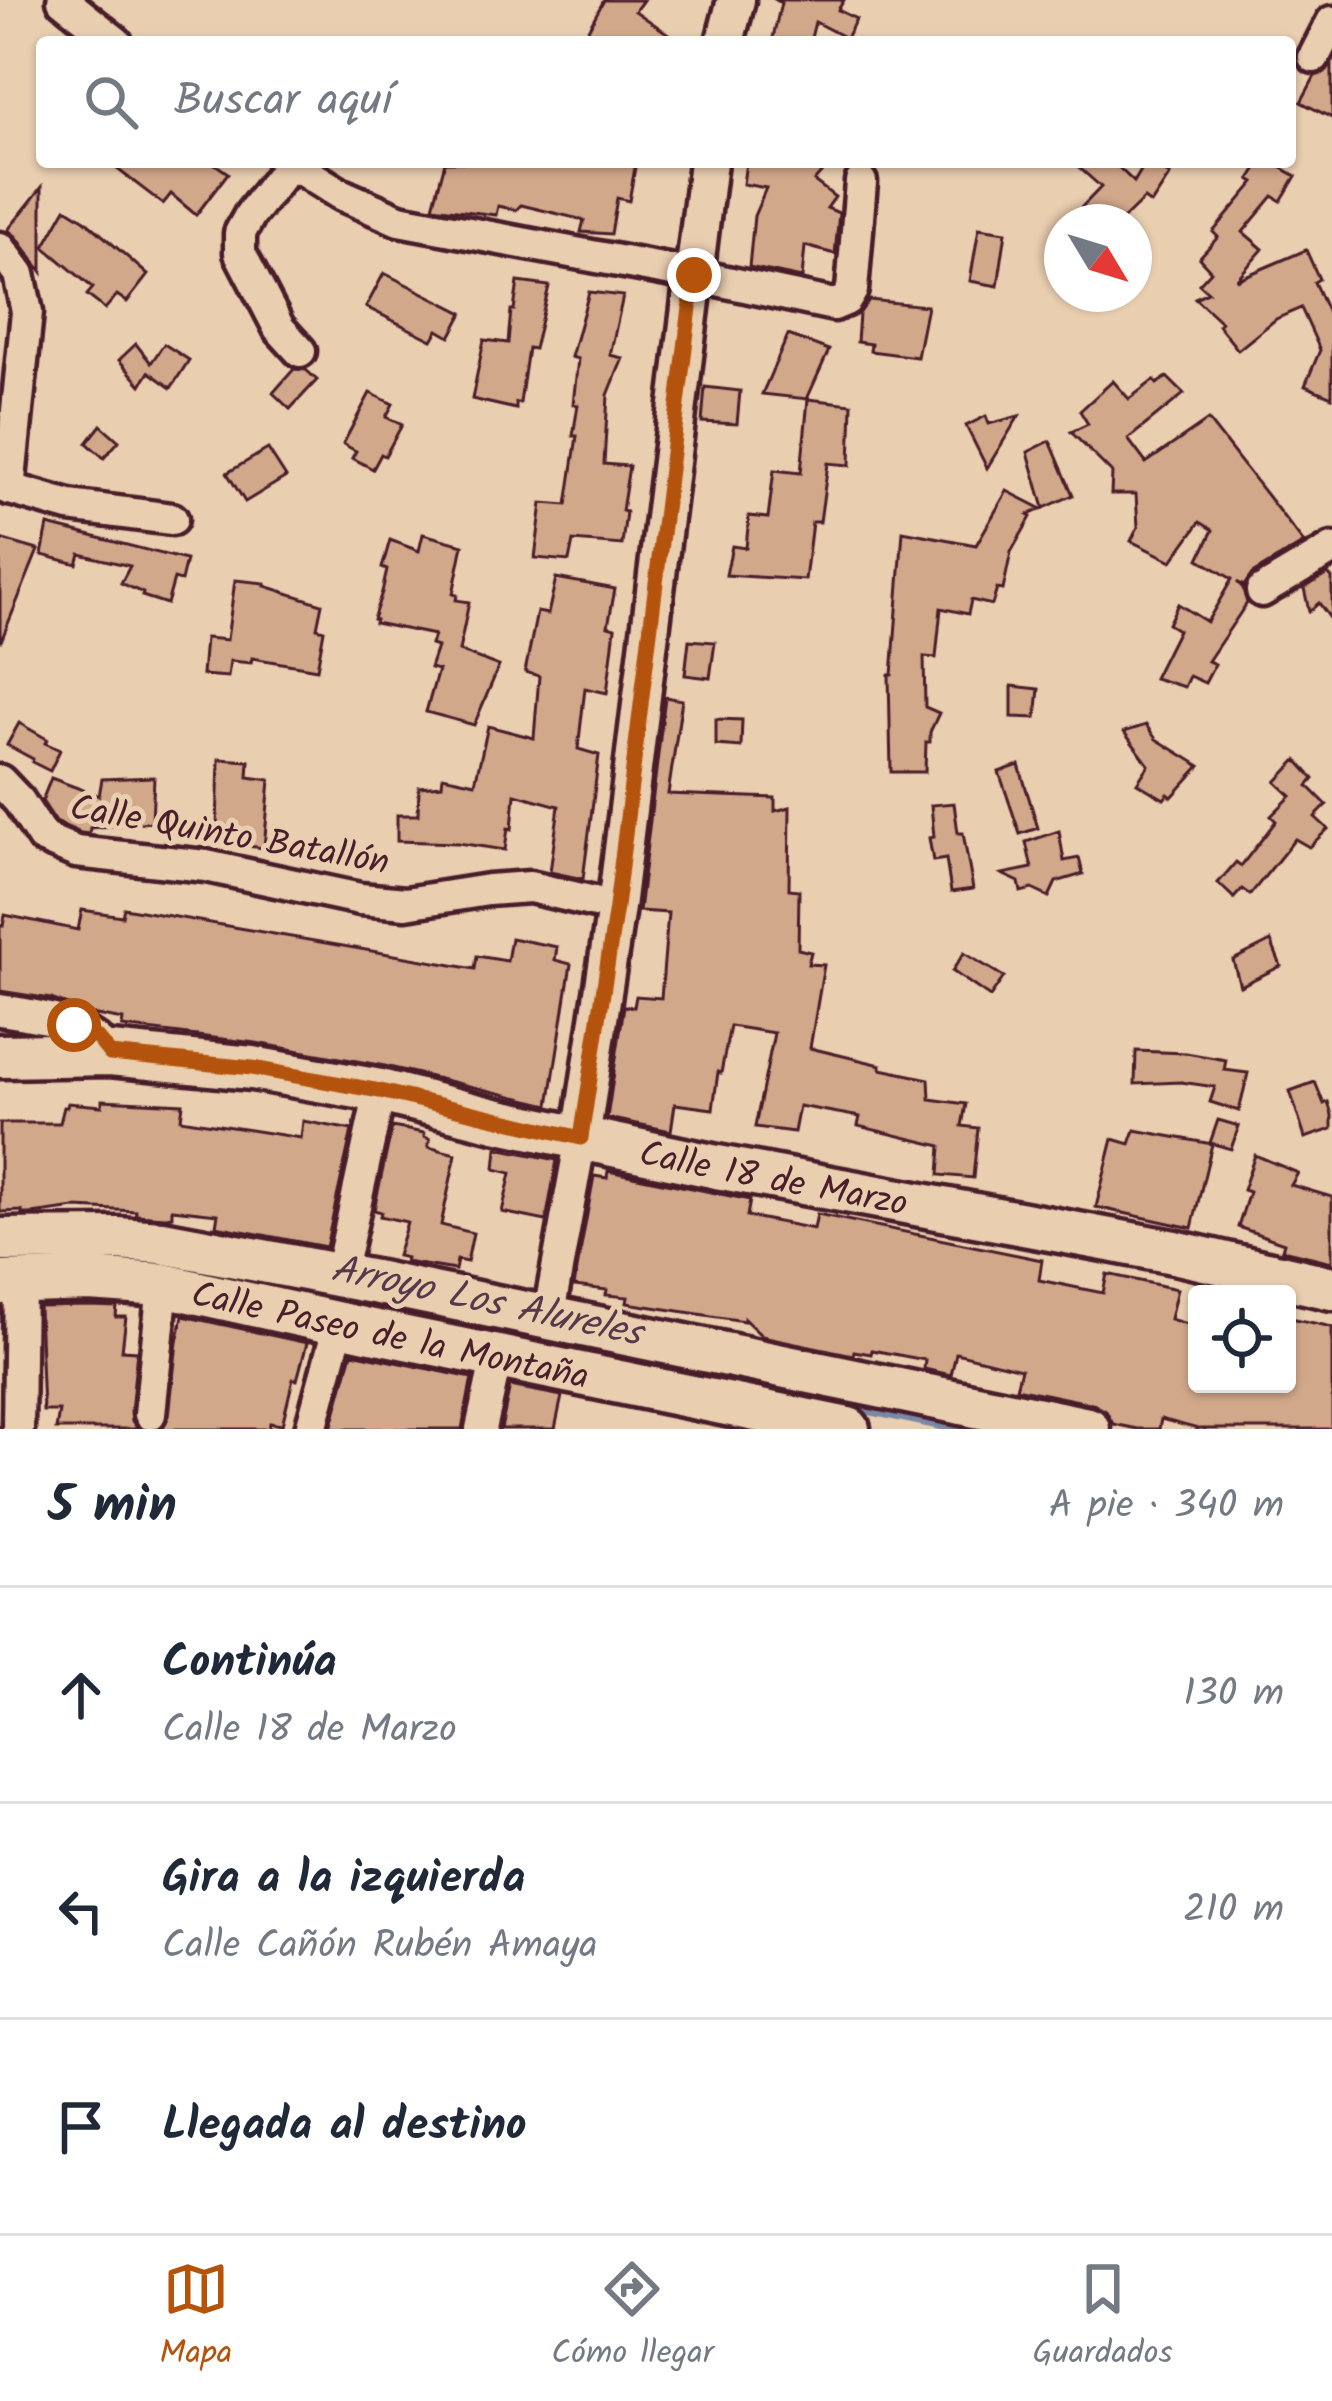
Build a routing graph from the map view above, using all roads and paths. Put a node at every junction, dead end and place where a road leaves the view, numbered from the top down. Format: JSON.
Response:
{"nodes":[{"id":1,"x":63,"y":0,"type":"edge"},
{"id":2,"x":736,"y":0,"type":"edge"},
{"id":3,"x":1332,"y":22,"type":"edge"},
{"id":4,"x":108,"y":36,"type":"edge"},
{"id":5,"x":727,"y":36,"type":"edge"},
{"id":6,"x":1314,"y":57,"type":"dead end"},
{"id":7,"x":285,"y":168,"type":"edge"},
{"id":8,"x":299,"y":168,"type":"edge"},
{"id":9,"x":707,"y":168,"type":"edge"},
{"id":10,"x":861,"y":182,"type":"dead end"},
{"id":11,"x":0,"y":248,"type":"edge"},
{"id":12,"x":694,"y":275,"type":"junction"},
{"id":13,"x":300,"y":351,"type":"dead end"},
{"id":14,"x":4,"y":488,"type":"edge"},
{"id":15,"x":172,"y":519,"type":"dead end"},
{"id":16,"x":1332,"y":549,"type":"edge"},
{"id":17,"x":1262,"y":591,"type":"dead end"},
{"id":18,"x":0,"y":781,"type":"edge"},
{"id":19,"x":616,"y":907,"type":"junction"},
{"id":20,"x":0,"y":1010,"type":"edge"},
{"id":21,"x":110,"y":1054,"type":"junction"},
{"id":22,"x":0,"y":1056,"type":"edge"},
{"id":23,"x":380,"y":1091,"type":"junction"},
{"id":24,"x":581,"y":1138,"type":"junction"},
{"id":25,"x":0,"y":1240,"type":"edge"},
{"id":26,"x":340,"y":1275,"type":"junction"},
{"id":27,"x":10,"y":1283,"type":"edge"},
{"id":28,"x":163,"y":1285,"type":"junction"},
{"id":29,"x":1332,"y":1288,"type":"edge"},
{"id":30,"x":548,"y":1319,"type":"junction"},
{"id":31,"x":339,"y":1324,"type":"junction"},
{"id":32,"x":497,"y":1356,"type":"junction"},
{"id":33,"x":150,"y":1414,"type":"dead end"},
{"id":34,"x":18,"y":1429,"type":"edge"},
{"id":35,"x":311,"y":1429,"type":"edge"},
{"id":36,"x":482,"y":1429,"type":"edge"},
{"id":37,"x":848,"y":1429,"type":"edge"},
{"id":38,"x":1088,"y":1429,"type":"edge"}],
"edges":[{"from":1,"to":4,"type":"street"},
{"from":2,"to":5,"type":"street"},
{"from":3,"to":6,"type":"street"},
{"from":7,"to":13,"type":"street"},
{"from":8,"to":12,"type":"street"},
{"from":9,"to":12,"type":"street"},
{"from":10,"to":12,"type":"street"},
{"from":11,"to":14,"type":"street"},
{"from":12,"to":19,"type":"street"},
{"from":14,"to":15,"type":"street"},
{"from":16,"to":17,"type":"street"},
{"from":18,"to":19,"type":"street","name":"Calle Quinto Batallón"},
{"from":19,"to":24,"type":"street"},
{"from":20,"to":21,"type":"street"},
{"from":21,"to":22,"type":"main road","name":"Calle 18 de Marzo"},
{"from":21,"to":23,"type":"main road","name":"Calle 18 de Marzo"},
{"from":23,"to":24,"type":"main road","name":"Calle 18 de Marzo"},
{"from":23,"to":26,"type":"street"},
{"from":24,"to":29,"type":"main road","name":"Calle 18 de Marzo"},
{"from":24,"to":30,"type":"street"},
{"from":25,"to":26,"type":"main road","name":"Calle Paseo de la Montaña"},
{"from":26,"to":30,"type":"main road","name":"Calle Paseo de la Montaña"},
{"from":27,"to":28,"type":"main road","name":"Calle Paseo de la Montaña"},
{"from":27,"to":34,"type":"street"},
{"from":28,"to":31,"type":"main road","name":"Calle Paseo de la Montaña"},
{"from":28,"to":33,"type":"street"},
{"from":30,"to":38,"type":"main road","name":"Calle Paseo de la Montaña"},
{"from":31,"to":32,"type":"main road","name":"Calle Paseo de la Montaña"},
{"from":31,"to":35,"type":"street"},
{"from":32,"to":36,"type":"street"},
{"from":32,"to":37,"type":"main road","name":"Calle Paseo de la Montaña"}]}
